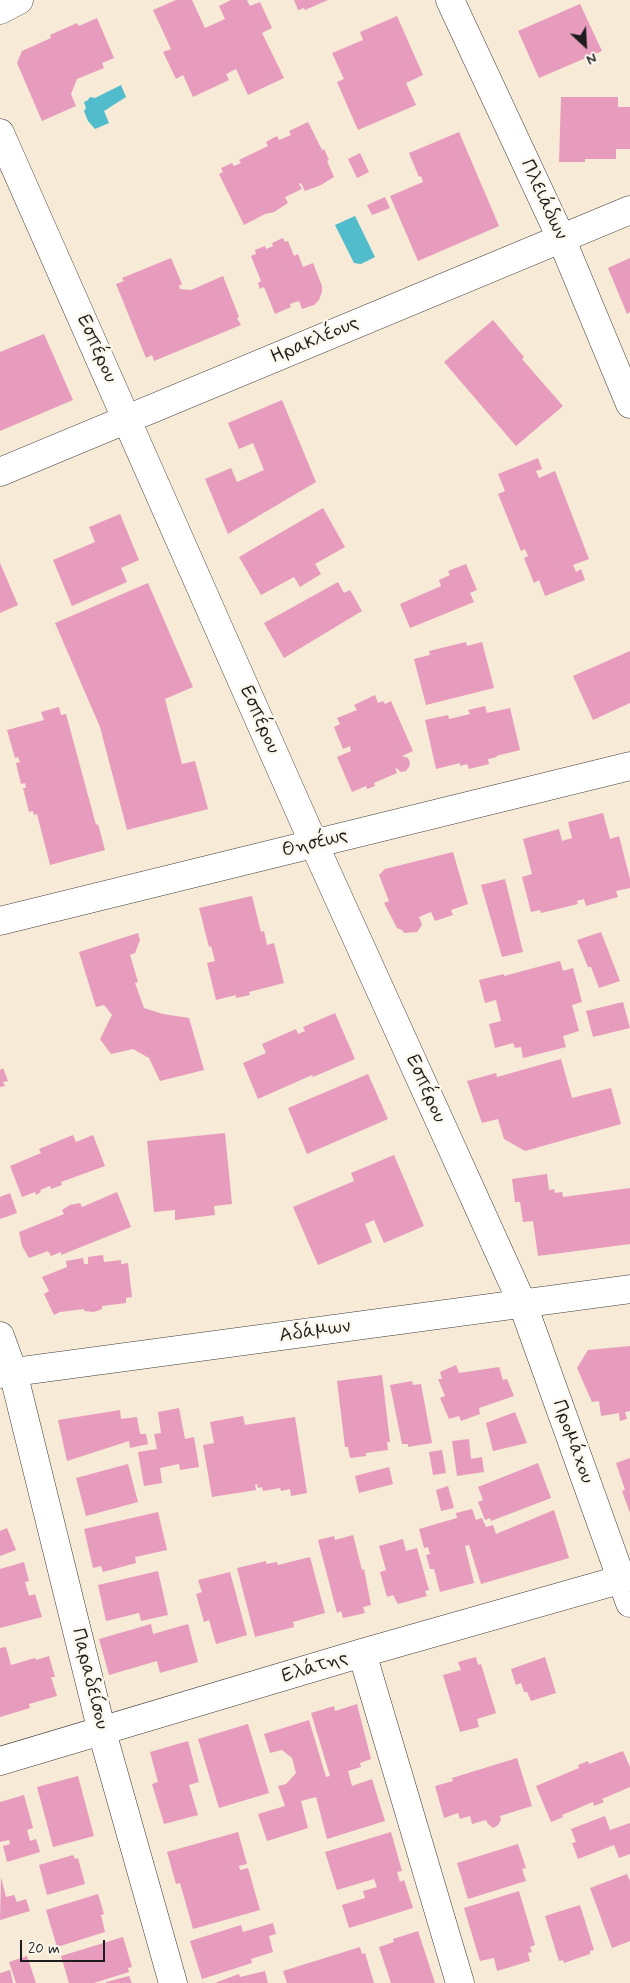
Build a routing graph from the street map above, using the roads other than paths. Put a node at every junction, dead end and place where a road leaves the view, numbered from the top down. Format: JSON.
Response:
{"nodes":[{"id":1,"x":20,"y":0,"type":"edge"},
{"id":2,"x":450,"y":0,"type":"edge"},
{"id":3,"x":0,"y":10,"type":"edge"},
{"id":4,"x":0,"y":133,"type":"edge"},
{"id":5,"x":630,"y":210,"type":"edge"},
{"id":6,"x":561,"y":238,"type":"junction"},
{"id":7,"x":630,"y":404,"type":"edge"},
{"id":8,"x":127,"y":419,"type":"junction"},
{"id":9,"x":0,"y":472,"type":"edge"},
{"id":10,"x":630,"y":766,"type":"edge"},
{"id":11,"x":314,"y":844,"type":"junction"},
{"id":12,"x":0,"y":921,"type":"edge"},
{"id":13,"x":630,"y":1289,"type":"edge"},
{"id":14,"x":523,"y":1304,"type":"junction"},
{"id":15,"x":0,"y":1336,"type":"edge"},
{"id":16,"x":6,"y":1373,"type":"edge"},
{"id":17,"x":627,"y":1587,"type":"edge"},
{"id":18,"x":362,"y":1653,"type":"junction"},
{"id":19,"x":102,"y":1732,"type":"junction"},
{"id":20,"x":0,"y":1761,"type":"edge"},
{"id":21,"x":173,"y":1983,"type":"edge"},
{"id":22,"x":460,"y":1983,"type":"edge"}],
"edges":[{"from":1,"to":3,"type":"street"},
{"from":2,"to":6,"type":"street","name":"Πλειάδων"},
{"from":4,"to":8,"type":"street","name":"Εσπέρου"},
{"from":5,"to":6,"type":"street","name":"Ηρακλέους"},
{"from":6,"to":7,"type":"street","name":"Πλειάδων"},
{"from":6,"to":8,"type":"street","name":"Ηρακλέους"},
{"from":8,"to":9,"type":"street","name":"Ηρακλέους"},
{"from":8,"to":11,"type":"street","name":"Εσπέρου"},
{"from":10,"to":11,"type":"street","name":"Θησέως"},
{"from":11,"to":12,"type":"street","name":"Θησέως"},
{"from":11,"to":14,"type":"street","name":"Εσπέρου"},
{"from":13,"to":14,"type":"street","name":"Αδάμων"},
{"from":14,"to":16,"type":"street","name":"Αδάμων"},
{"from":14,"to":17,"type":"street","name":"Προμάχου"},
{"from":15,"to":16,"type":"street","name":"Παραδείσου"},
{"from":16,"to":19,"type":"street","name":"Παραδείσου"},
{"from":17,"to":18,"type":"street","name":"Ελάτης"},
{"from":18,"to":19,"type":"street","name":"Ελάτης"},
{"from":18,"to":22,"type":"street"},
{"from":19,"to":20,"type":"street","name":"Ελάτης"},
{"from":19,"to":21,"type":"street","name":"Παραδείσου"}]}
